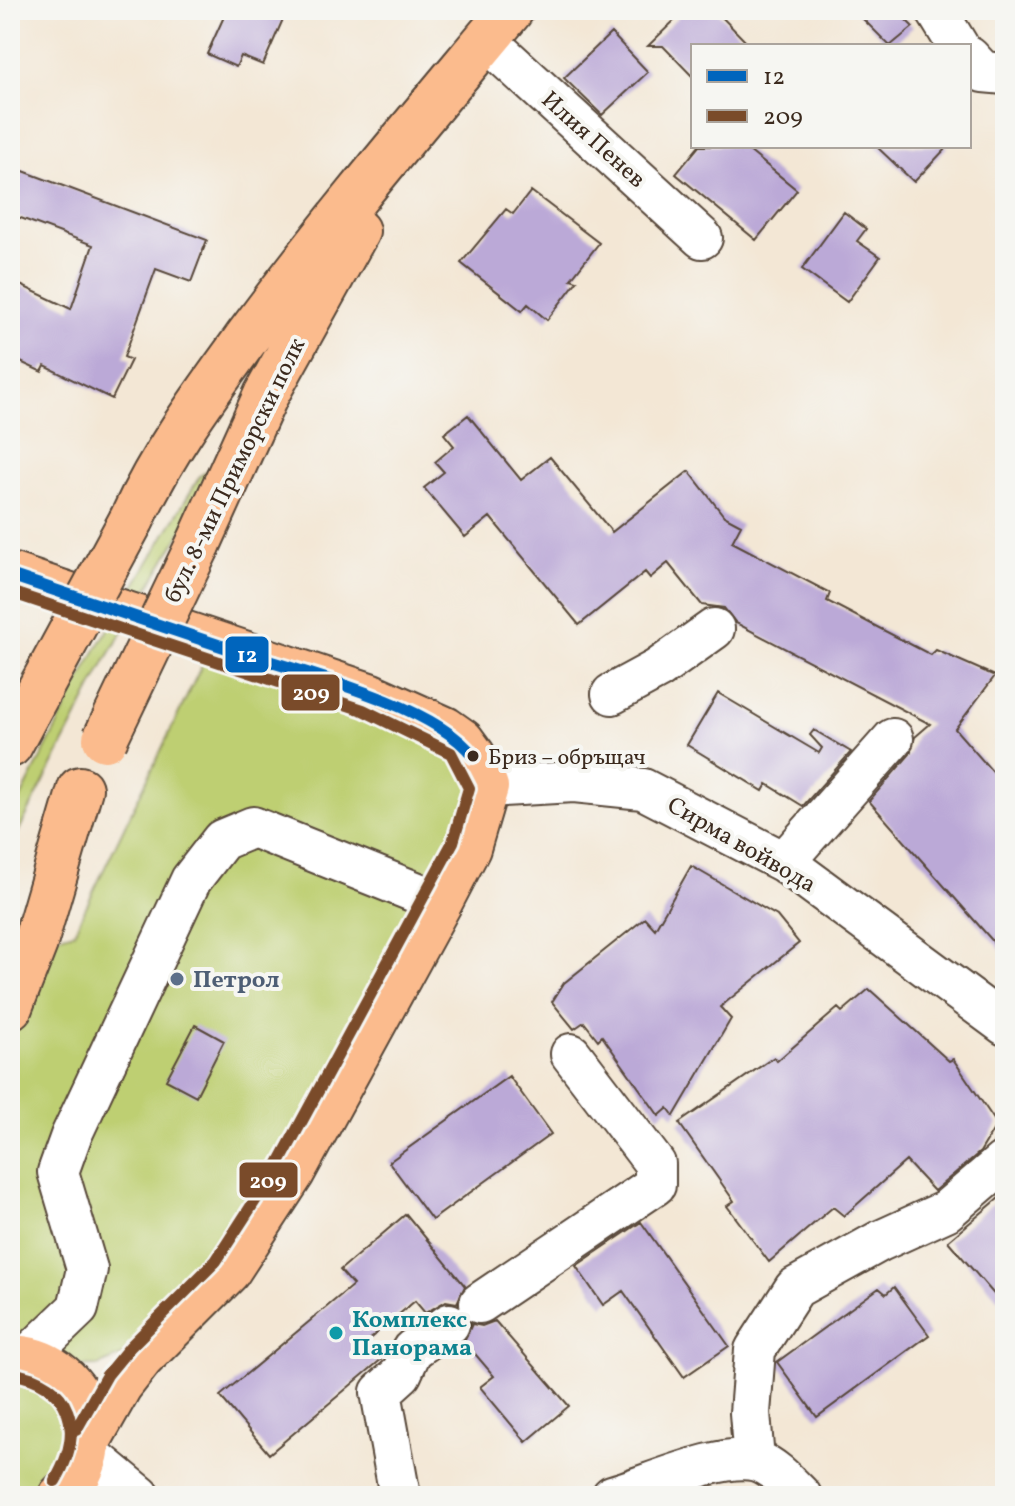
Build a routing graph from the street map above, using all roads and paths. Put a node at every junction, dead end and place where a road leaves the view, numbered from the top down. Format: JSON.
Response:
{"nodes":[{"id":1,"x":936,"y":10,"type":"edge"},
{"id":2,"x":498,"y":25,"type":"edge"},
{"id":3,"x":957,"y":44,"type":"edge"},
{"id":4,"x":971,"y":59,"type":"edge"},
{"id":5,"x":1005,"y":74,"type":"edge"},
{"id":6,"x":430,"y":109,"type":"junction"},
{"id":7,"x":702,"y":238,"type":"dead end"},
{"id":8,"x":10,"y":575,"type":"edge"},
{"id":9,"x":714,"y":629,"type":"dead end"},
{"id":10,"x":612,"y":694,"type":"dead end"},
{"id":11,"x":19,"y":728,"type":"edge"},
{"id":12,"x":893,"y":739,"type":"dead end"},
{"id":13,"x":486,"y":787,"type":"junction"},
{"id":14,"x":80,"y":789,"type":"junction"},
{"id":15,"x":784,"y":862,"type":"junction"},
{"id":16,"x":440,"y":902,"type":"junction"},
{"id":17,"x":10,"y":926,"type":"edge"},
{"id":18,"x":10,"y":1007,"type":"edge"},
{"id":19,"x":1005,"y":1025,"type":"edge"},
{"id":20,"x":571,"y":1054,"type":"dead end"},
{"id":21,"x":1003,"y":1162,"type":"edge"},
{"id":22,"x":174,"y":1322,"type":"junction"},
{"id":23,"x":29,"y":1360,"type":"edge"},
{"id":24,"x":89,"y":1446,"type":"junction"},
{"id":25,"x":754,"y":1460,"type":"junction"},
{"id":26,"x":61,"y":1496,"type":"edge"},
{"id":27,"x":140,"y":1496,"type":"edge"},
{"id":28,"x":400,"y":1496,"type":"edge"},
{"id":29,"x":612,"y":1496,"type":"edge"},
{"id":30,"x":801,"y":1496,"type":"edge"}],
"edges":[{"from":1,"to":3,"type":"street"},
{"from":2,"to":6,"type":"main road","name":"бул. 8-ми Приморски полк"},
{"from":2,"to":7,"type":"street","name":"Илия Пенев"},
{"from":4,"to":5,"type":"street"},
{"from":6,"to":11,"type":"main road","name":"бул. 8-ми Приморски полк","bridge":true},
{"from":6,"to":14,"type":"main road","name":"бул. 8-ми Приморски полк","bridge":true},
{"from":8,"to":13,"type":"main road"},
{"from":9,"to":10,"type":"street"},
{"from":12,"to":15,"type":"street"},
{"from":13,"to":15,"type":"street","name":"Сирма войвода"},
{"from":13,"to":16,"type":"main road"},
{"from":14,"to":17,"type":"main road","name":"бул. 8-ми Приморски полк"},
{"from":14,"to":18,"type":"main road"},
{"from":15,"to":19,"type":"street","name":"Сирма войвода"},
{"from":16,"to":22,"type":"main road"},
{"from":16,"to":23,"type":"street"},
{"from":20,"to":28,"type":"street"},
{"from":21,"to":25,"type":"street"},
{"from":22,"to":23,"type":"main road"},
{"from":22,"to":24,"type":"main road"},
{"from":23,"to":24,"type":"main road"},
{"from":24,"to":26,"type":"main road"},
{"from":24,"to":27,"type":"street"},
{"from":25,"to":29,"type":"street"},
{"from":25,"to":30,"type":"street"}]}
